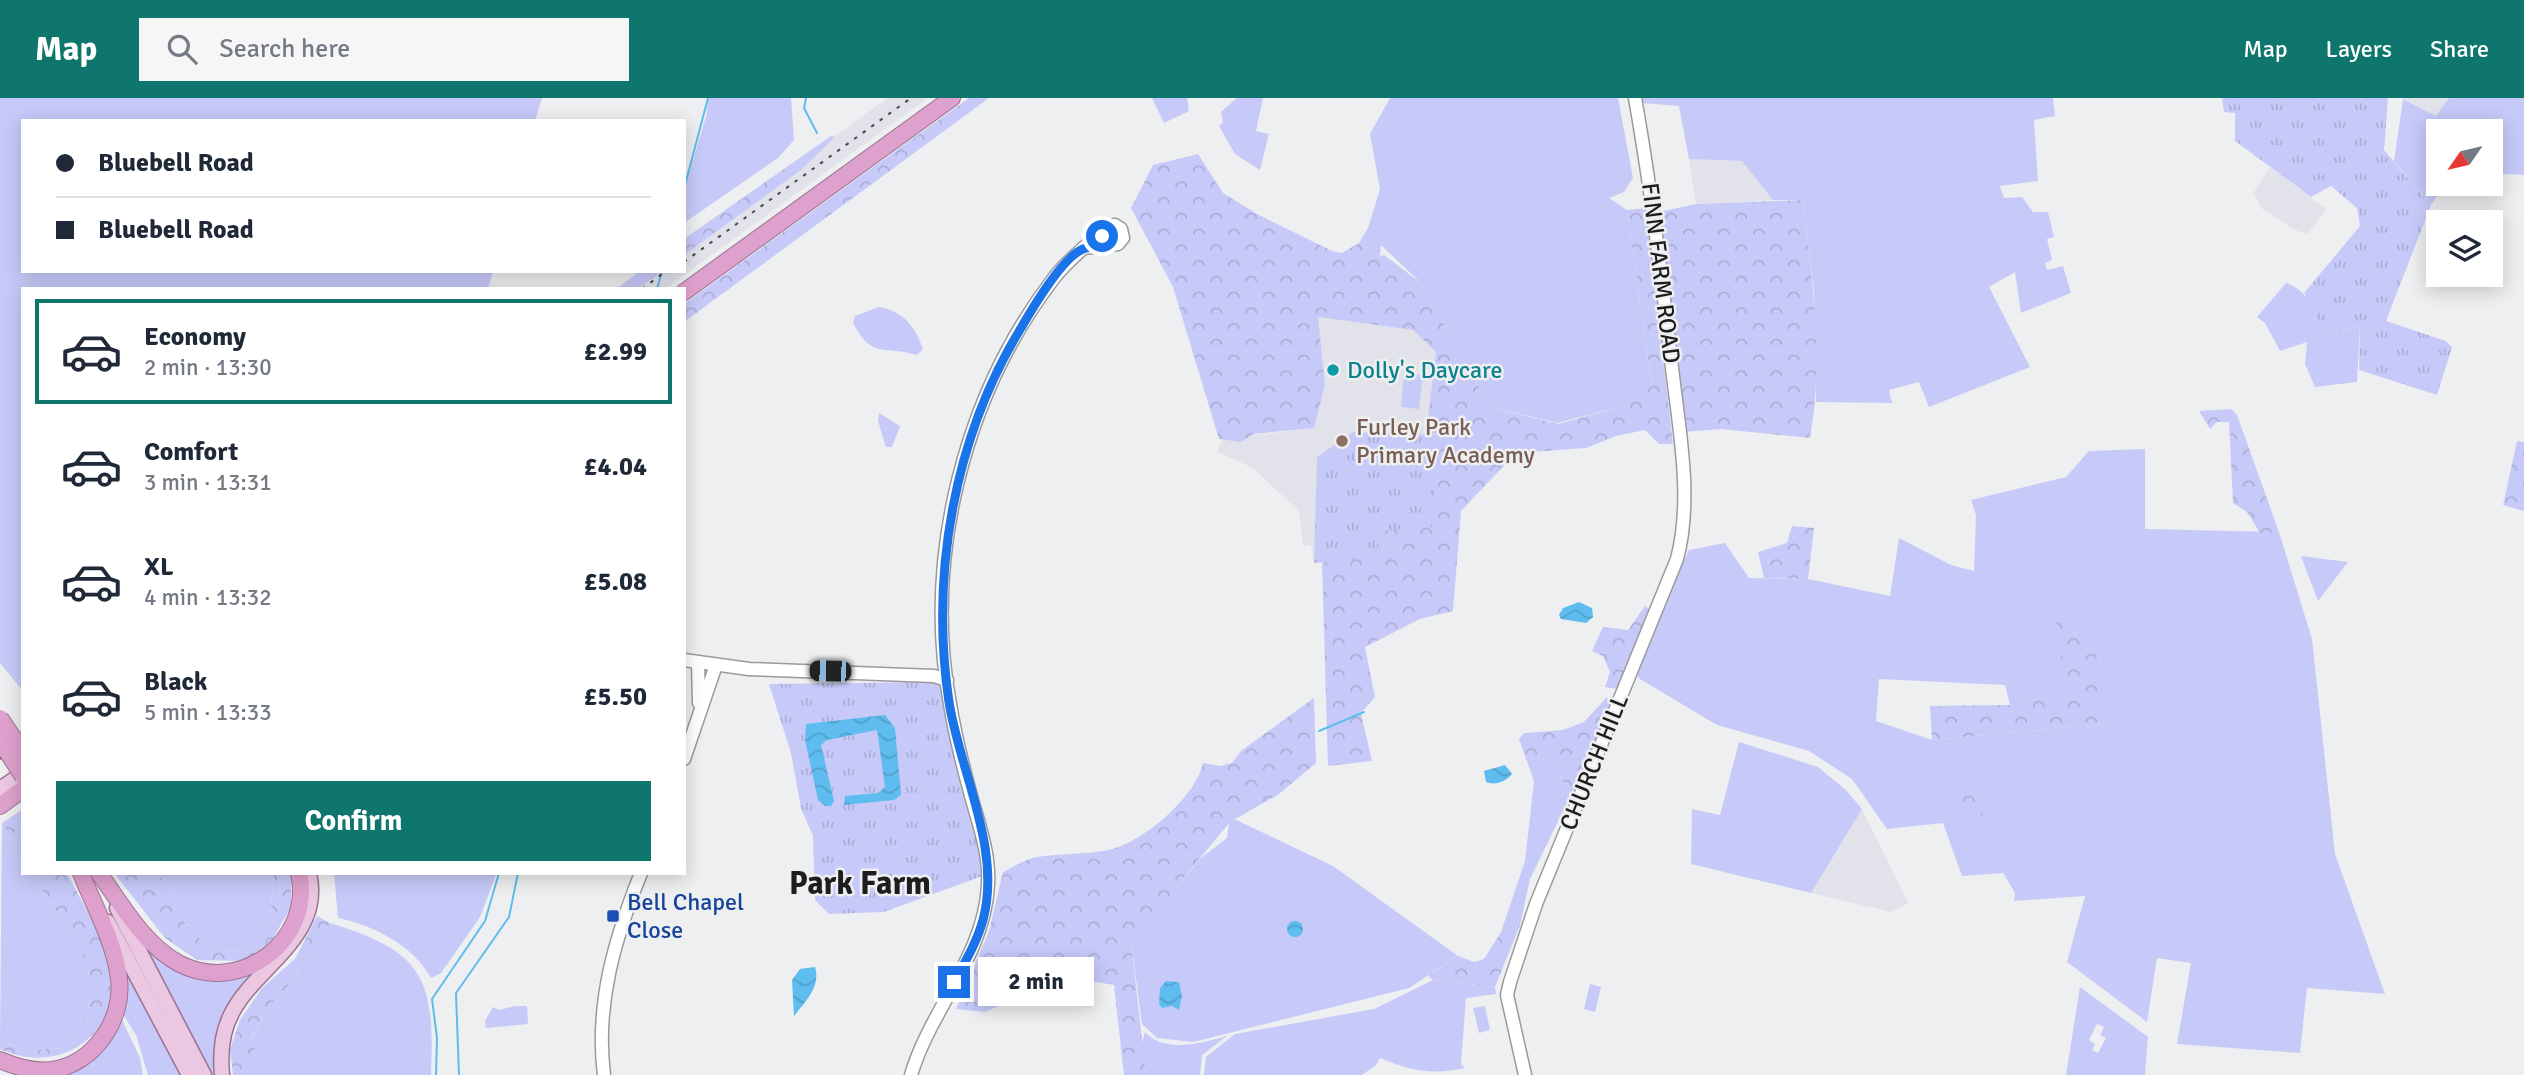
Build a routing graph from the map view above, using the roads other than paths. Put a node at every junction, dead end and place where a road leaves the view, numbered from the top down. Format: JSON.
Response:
{"nodes":[{"id":1,"x":953,"y":98,"type":"edge"},
{"id":2,"x":1635,"y":98,"type":"edge"},
{"id":3,"x":1103,"y":231,"type":"junction"},
{"id":4,"x":1109,"y":245,"type":"junction"},
{"id":5,"x":1083,"y":248,"type":"junction"},
{"id":6,"x":686,"y":291,"type":"edge"},
{"id":7,"x":1680,"y":449,"type":"joint"},
{"id":8,"x":686,"y":660,"type":"edge"},
{"id":9,"x":698,"y":663,"type":"junction"},
{"id":10,"x":716,"y":665,"type":"junction"},
{"id":11,"x":947,"y":680,"type":"junction"},
{"id":12,"x":698,"y":714,"type":"junction"},
{"id":13,"x":0,"y":718,"type":"edge"},
{"id":14,"x":0,"y":741,"type":"edge"},
{"id":15,"x":21,"y":749,"type":"edge"},
{"id":16,"x":686,"y":753,"type":"edge"},
{"id":17,"x":21,"y":771,"type":"edge"},
{"id":18,"x":21,"y":775,"type":"edge"},
{"id":19,"x":0,"y":789,"type":"edge"},
{"id":20,"x":21,"y":790,"type":"edge"},
{"id":21,"x":0,"y":806,"type":"edge"},
{"id":22,"x":82,"y":875,"type":"edge"},
{"id":23,"x":82,"y":875,"type":"edge"},
{"id":24,"x":100,"y":875,"type":"edge"},
{"id":25,"x":101,"y":875,"type":"edge"},
{"id":26,"x":299,"y":875,"type":"edge"},
{"id":27,"x":309,"y":875,"type":"edge"},
{"id":28,"x":640,"y":875,"type":"edge"},
{"id":29,"x":0,"y":1060,"type":"edge"},
{"id":30,"x":189,"y":1075,"type":"edge"},
{"id":31,"x":204,"y":1075,"type":"edge"},
{"id":32,"x":222,"y":1075,"type":"edge"},
{"id":33,"x":604,"y":1075,"type":"edge"},
{"id":34,"x":911,"y":1075,"type":"edge"},
{"id":35,"x":1525,"y":1075,"type":"edge"}],
"edges":[{"from":1,"to":6,"type":"highway"},
{"from":2,"to":7,"type":"street","name":"FINN FARM ROAD"},
{"from":3,"to":4,"type":"street"},
{"from":3,"to":4,"type":"street"},
{"from":3,"to":5,"type":"street"},
{"from":4,"to":5,"type":"street"},
{"from":5,"to":11,"type":"street"},
{"from":7,"to":35,"type":"street","name":"CHURCH HILL"},
{"from":8,"to":9,"type":"street"},
{"from":9,"to":10,"type":"street"},
{"from":9,"to":12,"type":"street"},
{"from":10,"to":11,"type":"street"},
{"from":10,"to":12,"type":"street"},
{"from":11,"to":34,"type":"street"},
{"from":12,"to":16,"type":"street"},
{"from":13,"to":15,"type":"highway","bridge":true},
{"from":14,"to":17,"type":"highway","bridge":true},
{"from":18,"to":19,"type":"main road"},
{"from":20,"to":21,"type":"highway"},
{"from":22,"to":29,"type":"highway"},
{"from":23,"to":30,"type":"main road"},
{"from":24,"to":31,"type":"main road"},
{"from":25,"to":26,"type":"highway"},
{"from":27,"to":32,"type":"main road"},
{"from":28,"to":33,"type":"street"}]}
